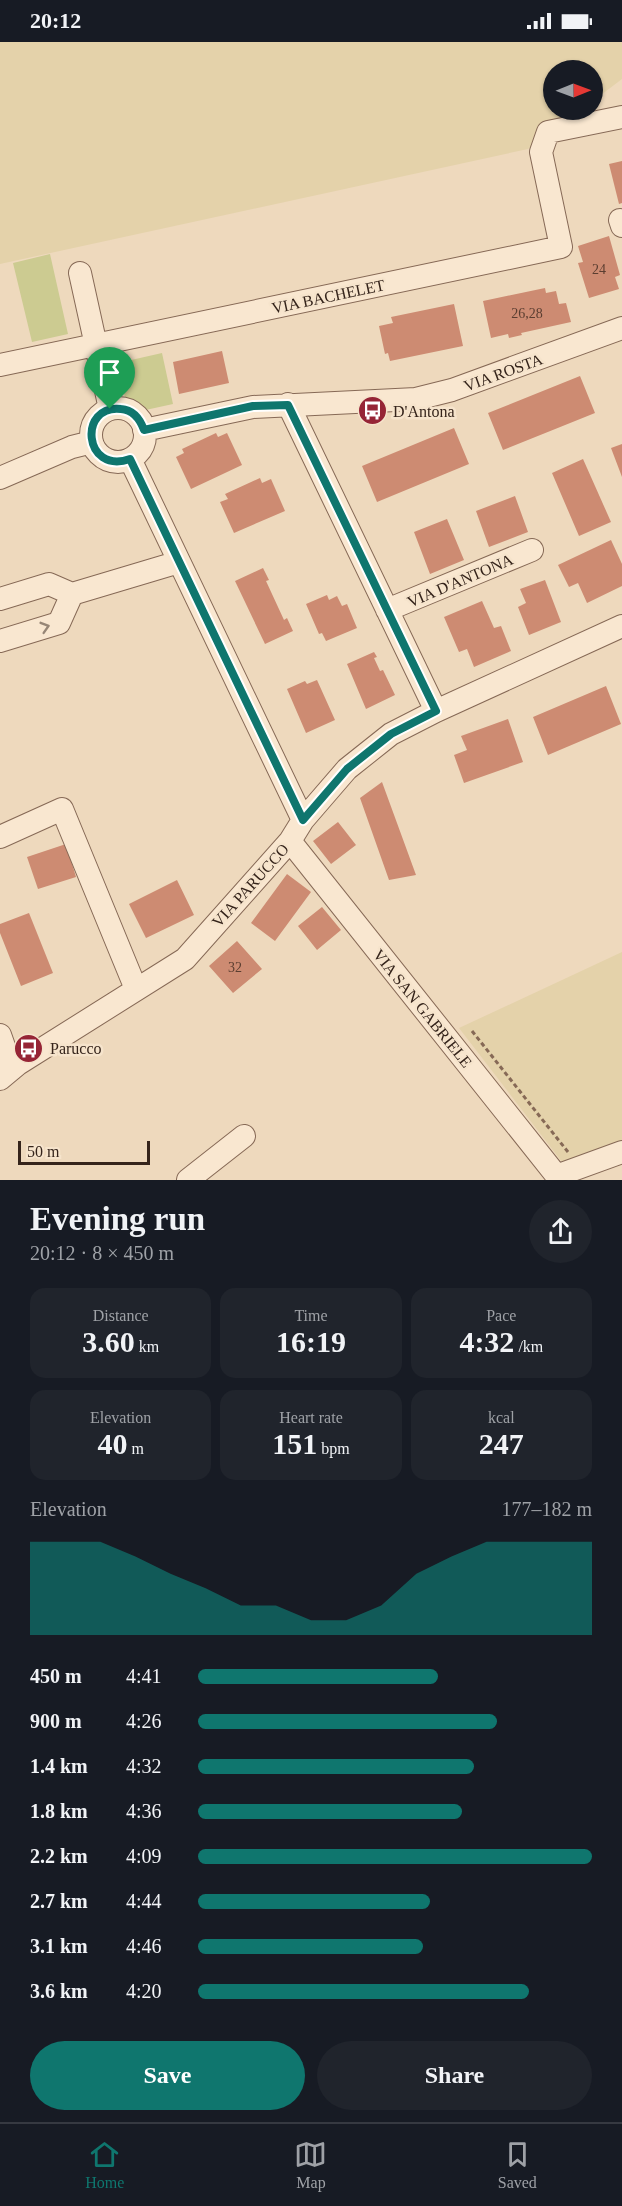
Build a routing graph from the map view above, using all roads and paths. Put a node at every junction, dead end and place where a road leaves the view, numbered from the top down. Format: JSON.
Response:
{"nodes":[{"id":1,"x":622,"y":117,"type":"edge"},
{"id":2,"x":80,"y":273,"type":"dead end"},
{"id":3,"x":618,"y":336,"type":"edge"},
{"id":4,"x":95,"y":345,"type":"junction"},
{"id":5,"x":0,"y":365,"type":"edge"},
{"id":6,"x":288,"y":405,"type":"junction"},
{"id":7,"x":110,"y":409,"type":"junction"},
{"id":8,"x":144,"y":430,"type":"junction"},
{"id":9,"x":92,"y":442,"type":"junction"},
{"id":10,"x":130,"y":459,"type":"junction"},
{"id":11,"x":0,"y":478,"type":"edge"},
{"id":12,"x":532,"y":550,"type":"dead end"},
{"id":13,"x":179,"y":562,"type":"junction"},
{"id":14,"x":72,"y":594,"type":"junction"},
{"id":15,"x":0,"y":598,"type":"edge"},
{"id":16,"x":387,"y":610,"type":"junction"},
{"id":17,"x":622,"y":626,"type":"edge"},
{"id":18,"x":0,"y":641,"type":"edge"},
{"id":19,"x":436,"y":711,"type":"junction"},
{"id":20,"x":303,"y":820,"type":"junction"},
{"id":21,"x":0,"y":837,"type":"edge"},
{"id":22,"x":290,"y":841,"type":"junction"},
{"id":23,"x":136,"y":989,"type":"junction"},
{"id":24,"x":472,"y":1031,"type":"dead end"},
{"id":25,"x":0,"y":1035,"type":"edge"},
{"id":26,"x":6,"y":1074,"type":"edge"},
{"id":27,"x":244,"y":1136,"type":"dead end"},
{"id":28,"x":622,"y":1152,"type":"edge"},
{"id":29,"x":580,"y":1167,"type":"junction"},
{"id":30,"x":558,"y":1178,"type":"edge"},
{"id":31,"x":188,"y":1180,"type":"edge"}],
"edges":[{"from":1,"to":4,"type":"street","name":"VIA BACHELET"},
{"from":2,"to":4,"type":"street"},
{"from":3,"to":6,"type":"street","name":"VIA ROSTA"},
{"from":4,"to":5,"type":"street","name":"VIA BACHELET"},
{"from":4,"to":7,"type":"street"},
{"from":6,"to":8,"type":"street","name":"VIA ROSTA"},
{"from":6,"to":16,"type":"street","name":"VIA D'ANTONA"},
{"from":7,"to":8,"type":"street"},
{"from":7,"to":9,"type":"street"},
{"from":8,"to":10,"type":"street"},
{"from":9,"to":10,"type":"street"},
{"from":9,"to":11,"type":"street"},
{"from":10,"to":13,"type":"street"},
{"from":12,"to":16,"type":"street","name":"VIA D'ANTONA"},
{"from":13,"to":14,"type":"street"},
{"from":13,"to":20,"type":"street"},
{"from":14,"to":15,"type":"street"},
{"from":18,"to":14,"type":"street","one_way":true},
{"from":16,"to":19,"type":"street","name":"VIA D'ANTONA"},
{"from":17,"to":19,"type":"street","name":"VIA PARUCCO"},
{"from":19,"to":20,"type":"street","name":"VIA PARUCCO"},
{"from":20,"to":22,"type":"street","name":"VIA PARUCCO"},
{"from":21,"to":23,"type":"street"},
{"from":22,"to":23,"type":"street","name":"VIA PARUCCO"},
{"from":22,"to":30,"type":"street","name":"VIA SAN GABRIELE"},
{"from":23,"to":26,"type":"street","name":"VIA PARUCCO"},
{"from":24,"to":29,"type":"path"},
{"from":25,"to":26,"type":"street"},
{"from":27,"to":31,"type":"street"},
{"from":28,"to":29,"type":"street","name":"VIA SAN GABRIELE"},
{"from":29,"to":30,"type":"street","name":"VIA SAN GABRIELE"}]}
